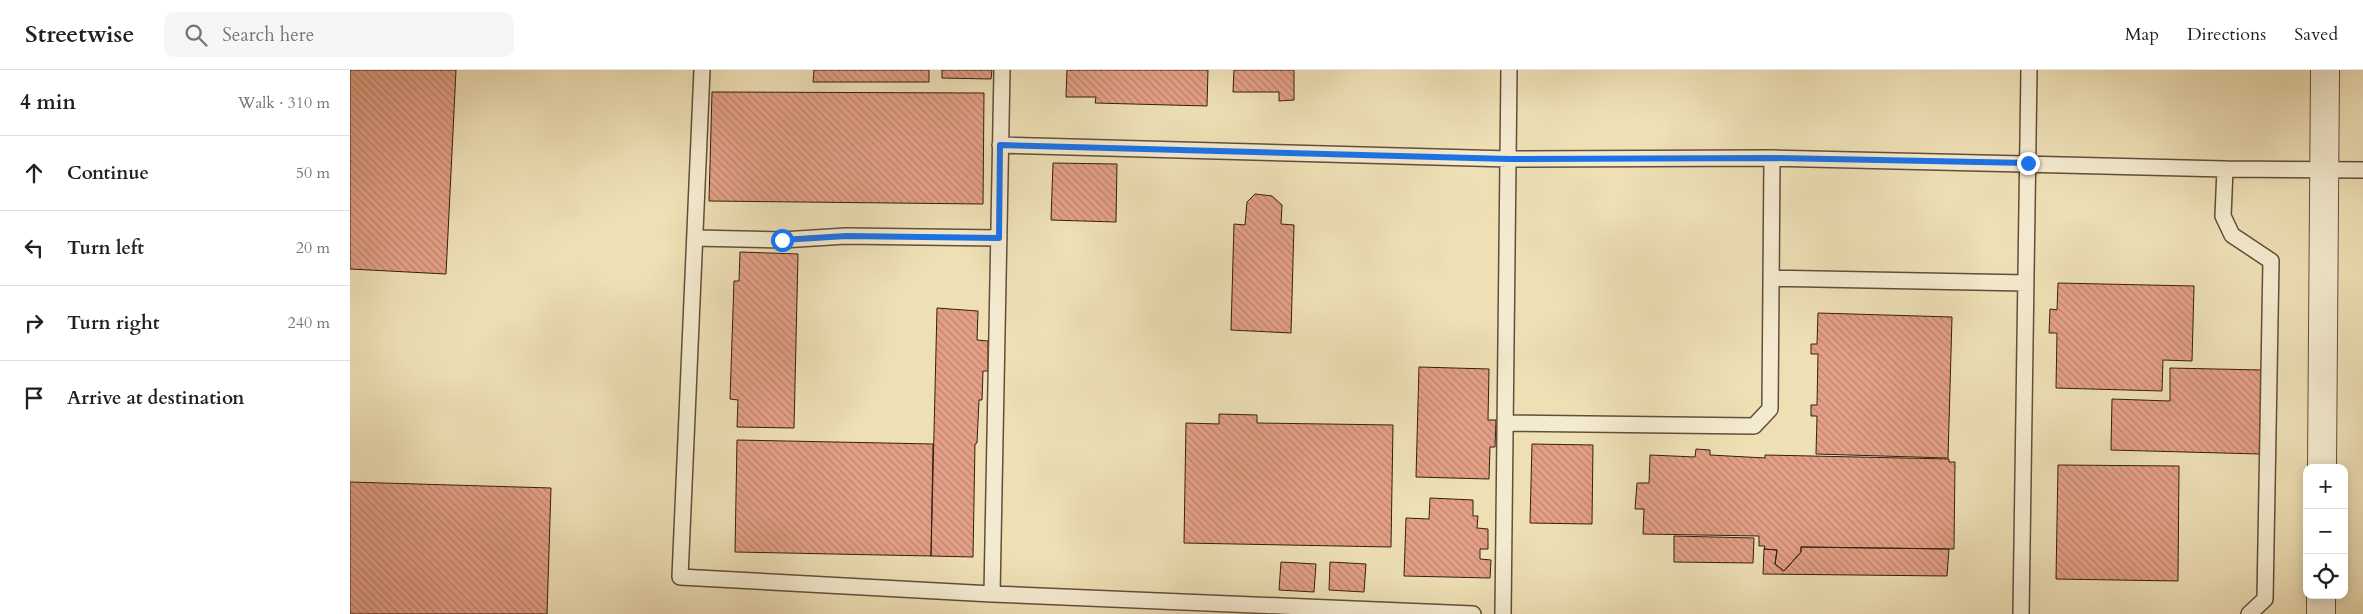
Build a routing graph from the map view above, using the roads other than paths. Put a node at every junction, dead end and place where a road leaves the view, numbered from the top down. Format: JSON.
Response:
{"nodes":[{"id":1,"x":702,"y":70,"type":"edge"},
{"id":2,"x":1002,"y":70,"type":"edge"},
{"id":3,"x":1509,"y":70,"type":"edge"},
{"id":4,"x":2029,"y":70,"type":"edge"},
{"id":5,"x":2325,"y":70,"type":"edge"},
{"id":6,"x":1000,"y":145,"type":"junction"},
{"id":7,"x":1772,"y":158,"type":"junction"},
{"id":8,"x":1509,"y":159,"type":"junction"},
{"id":9,"x":2028,"y":163,"type":"junction"},
{"id":10,"x":2225,"y":169,"type":"junction"},
{"id":11,"x":2324,"y":170,"type":"junction"},
{"id":12,"x":2363,"y":170,"type":"edge"},
{"id":13,"x":695,"y":238,"type":"junction"},
{"id":14,"x":999,"y":238,"type":"junction"},
{"id":15,"x":1771,"y":278,"type":"junction"},
{"id":16,"x":2026,"y":283,"type":"junction"},
{"id":17,"x":1507,"y":423,"type":"junction"},
{"id":18,"x":2322,"y":464,"type":"edge"},
{"id":19,"x":992,"y":594,"type":"junction"},
{"id":20,"x":2321,"y":599,"type":"edge"},
{"id":21,"x":1473,"y":614,"type":"edge"},
{"id":22,"x":1504,"y":614,"type":"edge"},
{"id":23,"x":2021,"y":614,"type":"edge"},
{"id":24,"x":2249,"y":614,"type":"edge"},
{"id":25,"x":2321,"y":614,"type":"edge"}],
"edges":[{"from":1,"to":13,"type":"lane"},
{"from":2,"to":6,"type":"lane"},
{"from":3,"to":8,"type":"lane"},
{"from":4,"to":9,"type":"lane"},
{"from":5,"to":11,"type":"street"},
{"from":6,"to":8,"type":"lane"},
{"from":6,"to":14,"type":"lane"},
{"from":7,"to":8,"type":"lane"},
{"from":7,"to":9,"type":"lane"},
{"from":7,"to":15,"type":"lane"},
{"from":8,"to":17,"type":"lane"},
{"from":9,"to":10,"type":"lane"},
{"from":9,"to":16,"type":"lane"},
{"from":10,"to":11,"type":"lane"},
{"from":10,"to":24,"type":"lane"},
{"from":11,"to":12,"type":"lane"},
{"from":11,"to":18,"type":"street"},
{"from":13,"to":14,"type":"lane"},
{"from":13,"to":19,"type":"lane"},
{"from":14,"to":19,"type":"lane"},
{"from":15,"to":16,"type":"lane"},
{"from":15,"to":17,"type":"lane"},
{"from":16,"to":23,"type":"lane"},
{"from":17,"to":22,"type":"lane"},
{"from":19,"to":21,"type":"lane"},
{"from":20,"to":25,"type":"street"}]}
